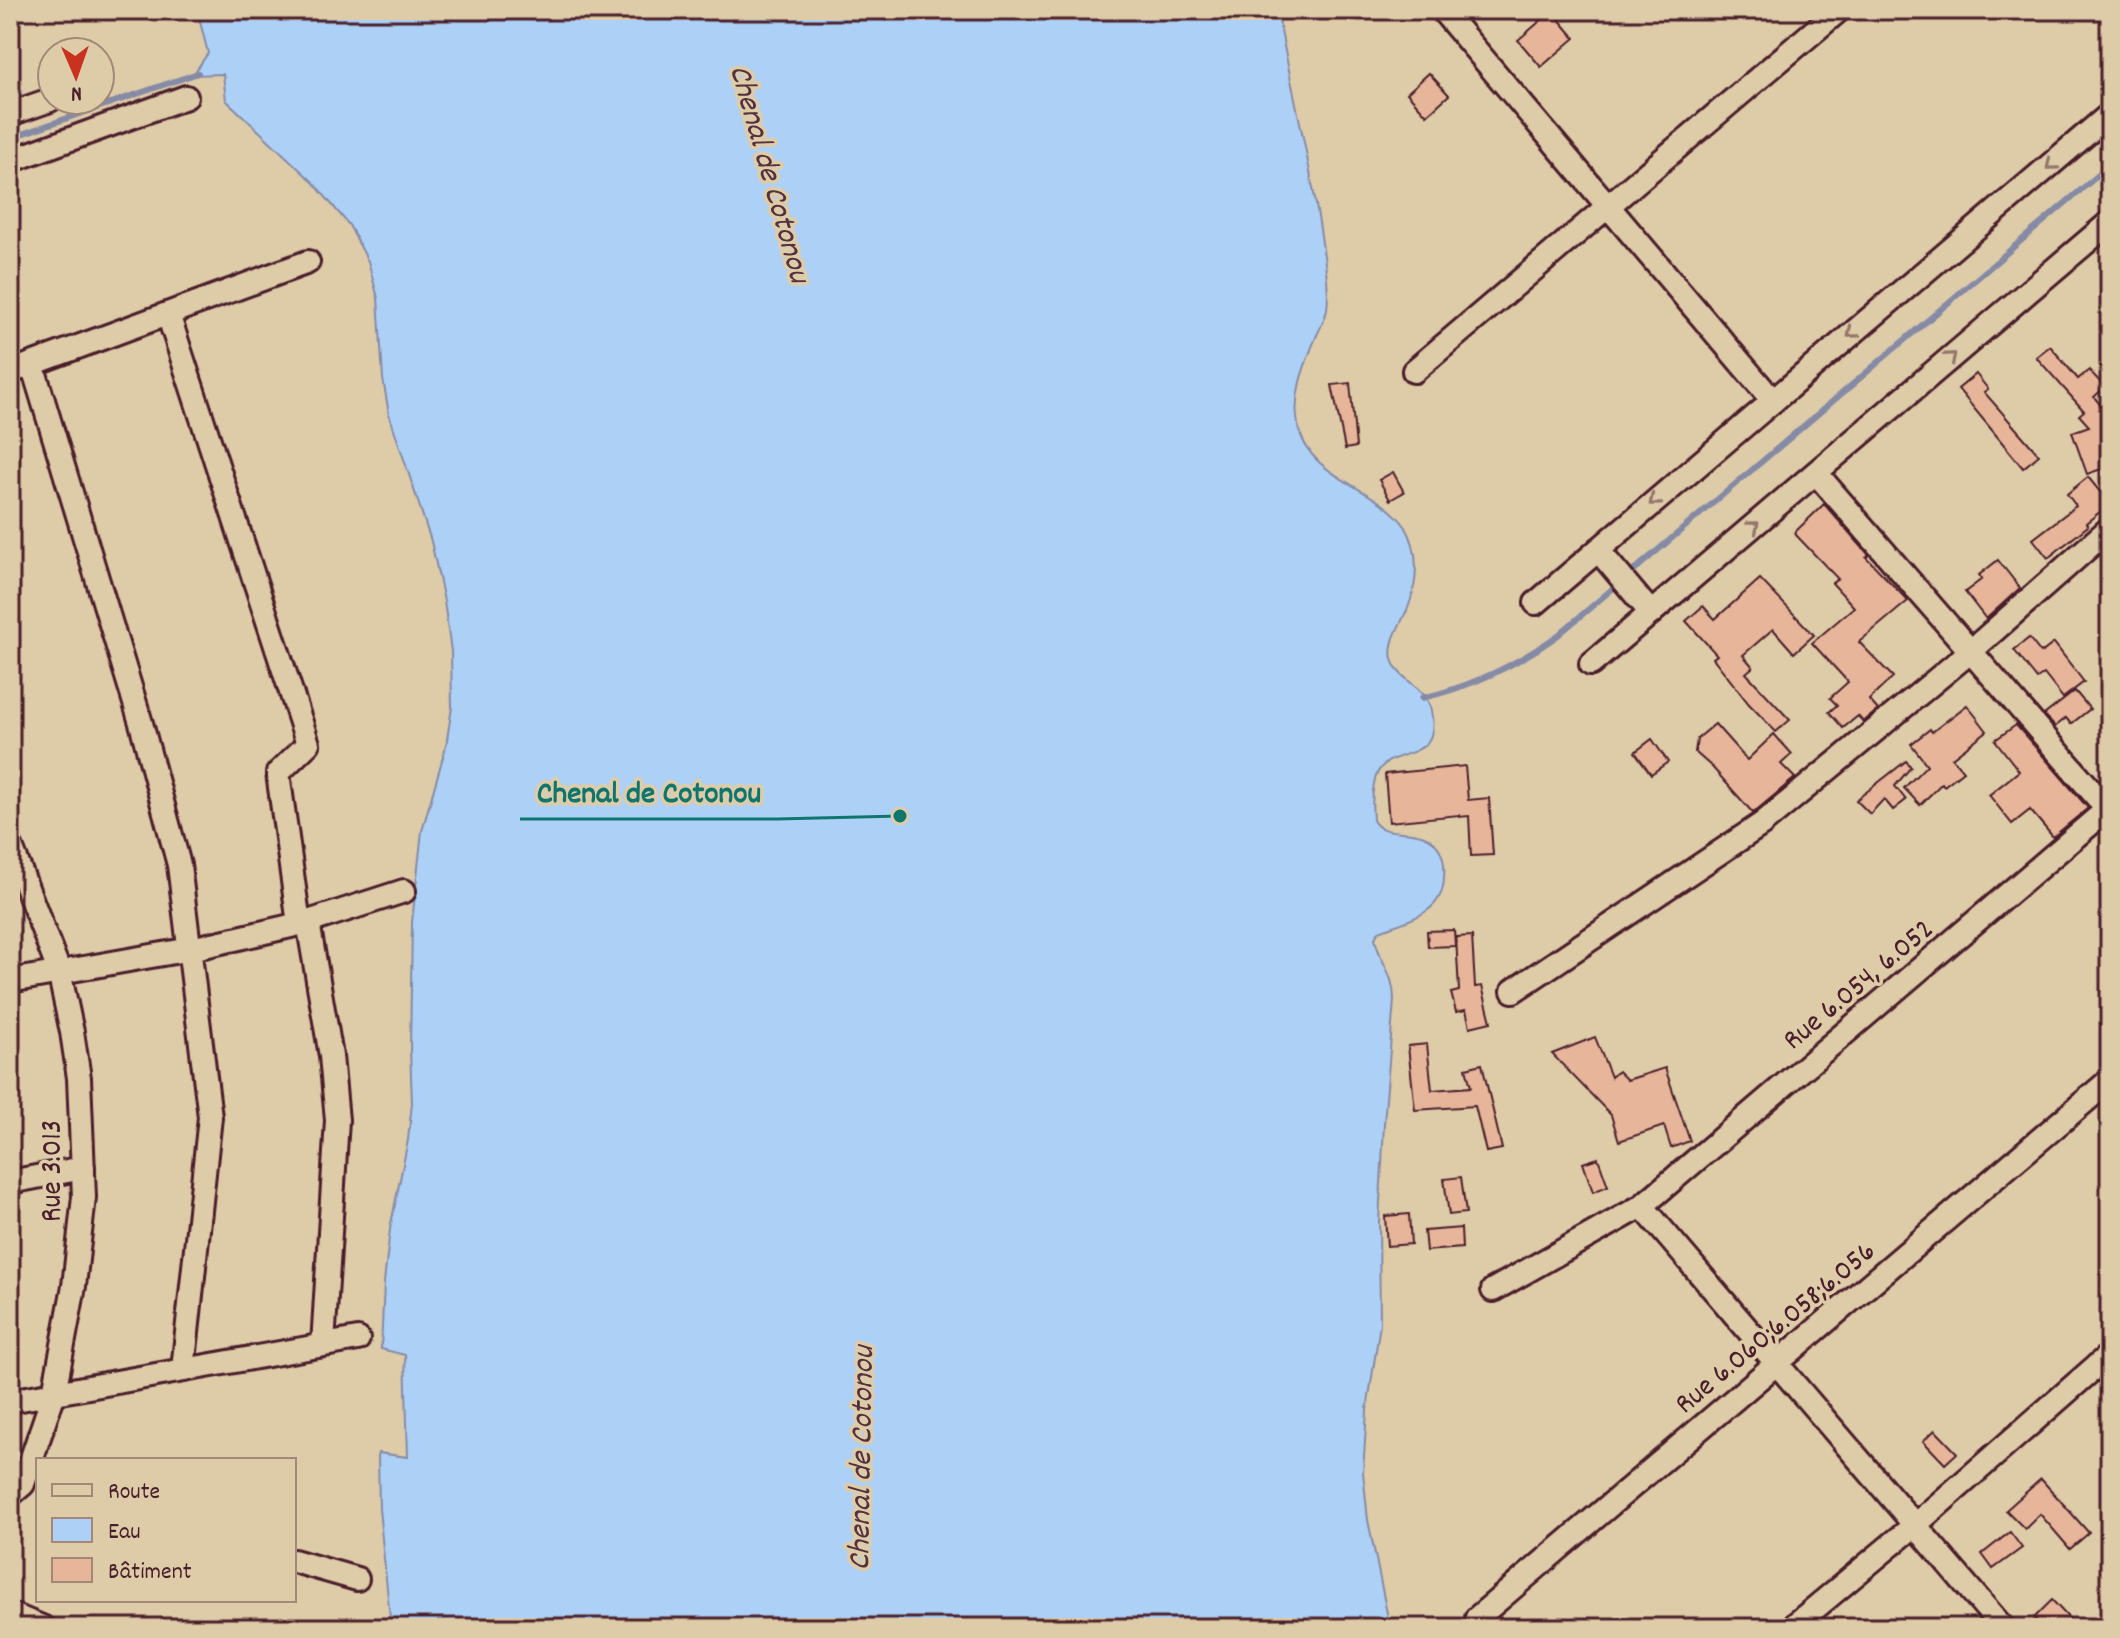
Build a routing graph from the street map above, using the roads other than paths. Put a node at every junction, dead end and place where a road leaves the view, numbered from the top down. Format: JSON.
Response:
{"nodes":[{"id":1,"x":1442,"y":10,"type":"edge"},
{"id":2,"x":1839,"y":10,"type":"edge"},
{"id":3,"x":186,"y":97,"type":"dead end"},
{"id":4,"x":36,"y":105,"type":"edge"},
{"id":5,"x":10,"y":114,"type":"edge"},
{"id":6,"x":2110,"y":114,"type":"edge"},
{"id":7,"x":10,"y":161,"type":"edge"},
{"id":8,"x":1608,"y":206,"type":"junction"},
{"id":9,"x":2110,"y":222,"type":"edge"},
{"id":10,"x":308,"y":262,"type":"dead end"},
{"id":11,"x":168,"y":314,"type":"junction"},
{"id":12,"x":32,"y":364,"type":"junction"},
{"id":13,"x":1414,"y":371,"type":"dead end"},
{"id":14,"x":10,"y":372,"type":"edge"},
{"id":15,"x":1773,"y":401,"type":"junction"},
{"id":16,"x":1816,"y":473,"type":"junction"},
{"id":17,"x":2110,"y":528,"type":"edge"},
{"id":18,"x":1604,"y":557,"type":"junction"},
{"id":19,"x":1536,"y":603,"type":"dead end"},
{"id":20,"x":1651,"y":613,"type":"junction"},
{"id":21,"x":1971,"y":651,"type":"junction"},
{"id":22,"x":1591,"y":664,"type":"dead end"},
{"id":23,"x":2109,"y":810,"type":"edge"},
{"id":24,"x":10,"y":844,"type":"edge"},
{"id":25,"x":404,"y":891,"type":"dead end"},
{"id":26,"x":304,"y":923,"type":"junction"},
{"id":27,"x":191,"y":949,"type":"junction"},
{"id":28,"x":59,"y":971,"type":"junction"},
{"id":29,"x":10,"y":981,"type":"edge"},
{"id":30,"x":1513,"y":991,"type":"dead end"},
{"id":31,"x":2110,"y":1080,"type":"edge"},
{"id":32,"x":83,"y":1168,"type":"junction"},
{"id":33,"x":10,"y":1182,"type":"edge"},
{"id":34,"x":1642,"y":1206,"type":"junction"},
{"id":35,"x":1493,"y":1290,"type":"dead end"},
{"id":36,"x":358,"y":1339,"type":"dead end"},
{"id":37,"x":323,"y":1345,"type":"junction"},
{"id":38,"x":2110,"y":1354,"type":"edge"},
{"id":39,"x":1777,"y":1363,"type":"junction"},
{"id":40,"x":183,"y":1370,"type":"junction"},
{"id":41,"x":54,"y":1393,"type":"junction"},
{"id":42,"x":10,"y":1401,"type":"edge"},
{"id":43,"x":24,"y":1489,"type":"edge"},
{"id":44,"x":1915,"y":1525,"type":"junction"},
{"id":45,"x":296,"y":1562,"type":"edge"},
{"id":46,"x":357,"y":1579,"type":"dead end"},
{"id":47,"x":10,"y":1614,"type":"edge"},
{"id":48,"x":1477,"y":1618,"type":"dead end"},
{"id":49,"x":44,"y":1628,"type":"edge"},
{"id":50,"x":1791,"y":1628,"type":"edge"},
{"id":51,"x":2003,"y":1628,"type":"edge"}],
"edges":[{"from":1,"to":8,"type":"street"},
{"from":2,"to":8,"type":"street"},
{"from":3,"to":7,"type":"street"},
{"from":4,"to":5,"type":"street"},
{"from":6,"to":15,"type":"street","one_way":true},
{"from":8,"to":13,"type":"street"},
{"from":8,"to":15,"type":"street"},
{"from":16,"to":9,"type":"street","one_way":true},
{"from":10,"to":11,"type":"street"},
{"from":11,"to":12,"type":"street"},
{"from":11,"to":26,"type":"street"},
{"from":12,"to":14,"type":"street"},
{"from":12,"to":27,"type":"street"},
{"from":15,"to":18,"type":"street","one_way":true},
{"from":20,"to":16,"type":"street","one_way":true},
{"from":16,"to":21,"type":"street"},
{"from":17,"to":21,"type":"street"},
{"from":18,"to":19,"type":"street"},
{"from":18,"to":20,"type":"street"},
{"from":20,"to":22,"type":"street"},
{"from":21,"to":23,"type":"street"},
{"from":21,"to":30,"type":"street"},
{"from":23,"to":34,"type":"street","name":"Rue 6.054, 6.052"},
{"from":24,"to":28,"type":"street","name":"Rue 3.013"},
{"from":25,"to":26,"type":"street"},
{"from":26,"to":27,"type":"street"},
{"from":26,"to":37,"type":"street"},
{"from":27,"to":28,"type":"street"},
{"from":27,"to":40,"type":"street"},
{"from":28,"to":29,"type":"street"},
{"from":28,"to":32,"type":"street","name":"Rue 3.013"},
{"from":31,"to":39,"type":"street","name":"Rue 6.060;6.058;6.056"},
{"from":32,"to":33,"type":"street"},
{"from":32,"to":41,"type":"street","name":"Rue 3.013"},
{"from":34,"to":35,"type":"street","name":"Rue 6.054, 6.052"},
{"from":34,"to":39,"type":"street"},
{"from":36,"to":37,"type":"street"},
{"from":37,"to":40,"type":"street"},
{"from":38,"to":44,"type":"street"},
{"from":39,"to":44,"type":"street"},
{"from":39,"to":48,"type":"street","name":"Rue 6.060;6.058;6.056"},
{"from":40,"to":41,"type":"street"},
{"from":41,"to":42,"type":"street"},
{"from":41,"to":43,"type":"street","name":"Rue 3.013"},
{"from":44,"to":50,"type":"street"},
{"from":44,"to":51,"type":"street"},
{"from":45,"to":46,"type":"street"},
{"from":47,"to":49,"type":"street"}]}
